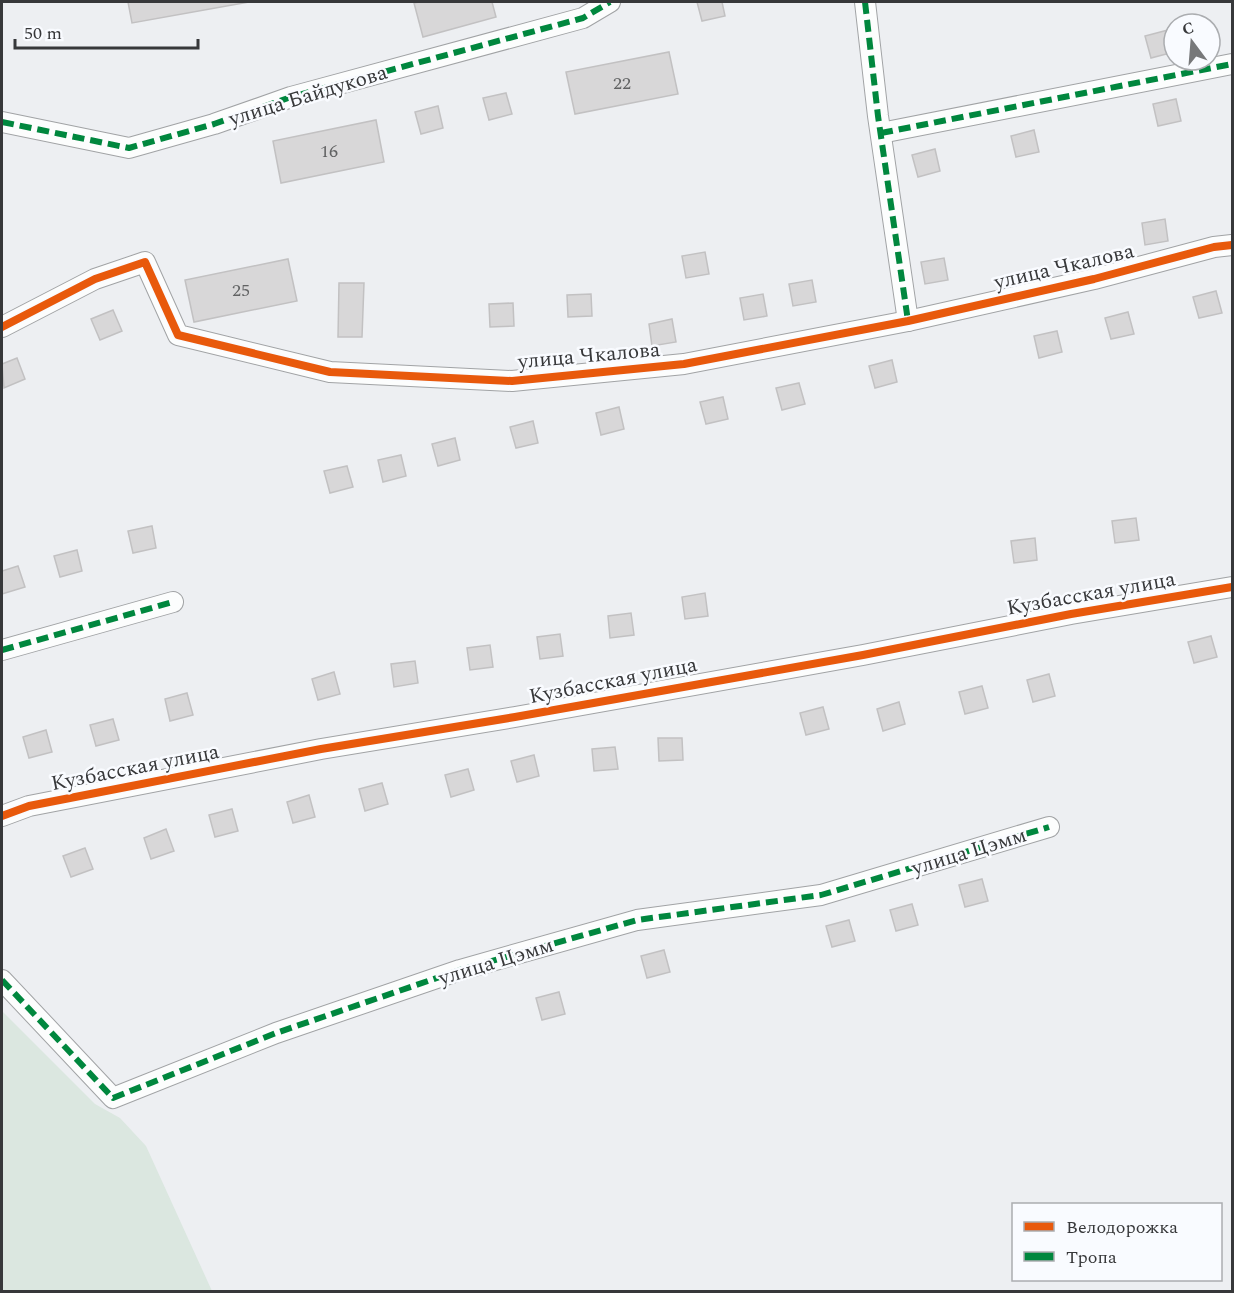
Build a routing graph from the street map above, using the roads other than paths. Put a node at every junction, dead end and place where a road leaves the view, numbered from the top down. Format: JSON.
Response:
{"nodes":[{"id":1,"x":610,"y":2,"type":"edge"},
{"id":2,"x":865,"y":2,"type":"edge"},
{"id":3,"x":1233,"y":64,"type":"edge"},
{"id":4,"x":2,"y":122,"type":"edge"},
{"id":5,"x":881,"y":133,"type":"junction"},
{"id":6,"x":1233,"y":245,"type":"edge"},
{"id":7,"x":908,"y":321,"type":"junction"},
{"id":8,"x":2,"y":327,"type":"edge"},
{"id":9,"x":1233,"y":587,"type":"edge"},
{"id":10,"x":173,"y":602,"type":"dead end"},
{"id":11,"x":2,"y":650,"type":"edge"},
{"id":12,"x":2,"y":816,"type":"edge"},
{"id":13,"x":1049,"y":827,"type":"dead end"},
{"id":14,"x":2,"y":980,"type":"edge"}],
"edges":[{"from":1,"to":4,"type":"street","name":"улица Байдукова"},
{"from":2,"to":5,"type":"street"},
{"from":3,"to":5,"type":"street"},
{"from":5,"to":7,"type":"street"},
{"from":6,"to":7,"type":"street","name":"улица Чкалова"},
{"from":7,"to":8,"type":"street","name":"улица Чкалова"},
{"from":9,"to":12,"type":"street","name":"Кузбасская улица"},
{"from":10,"to":11,"type":"street"},
{"from":13,"to":14,"type":"street","name":"улица Цэмм"}]}
